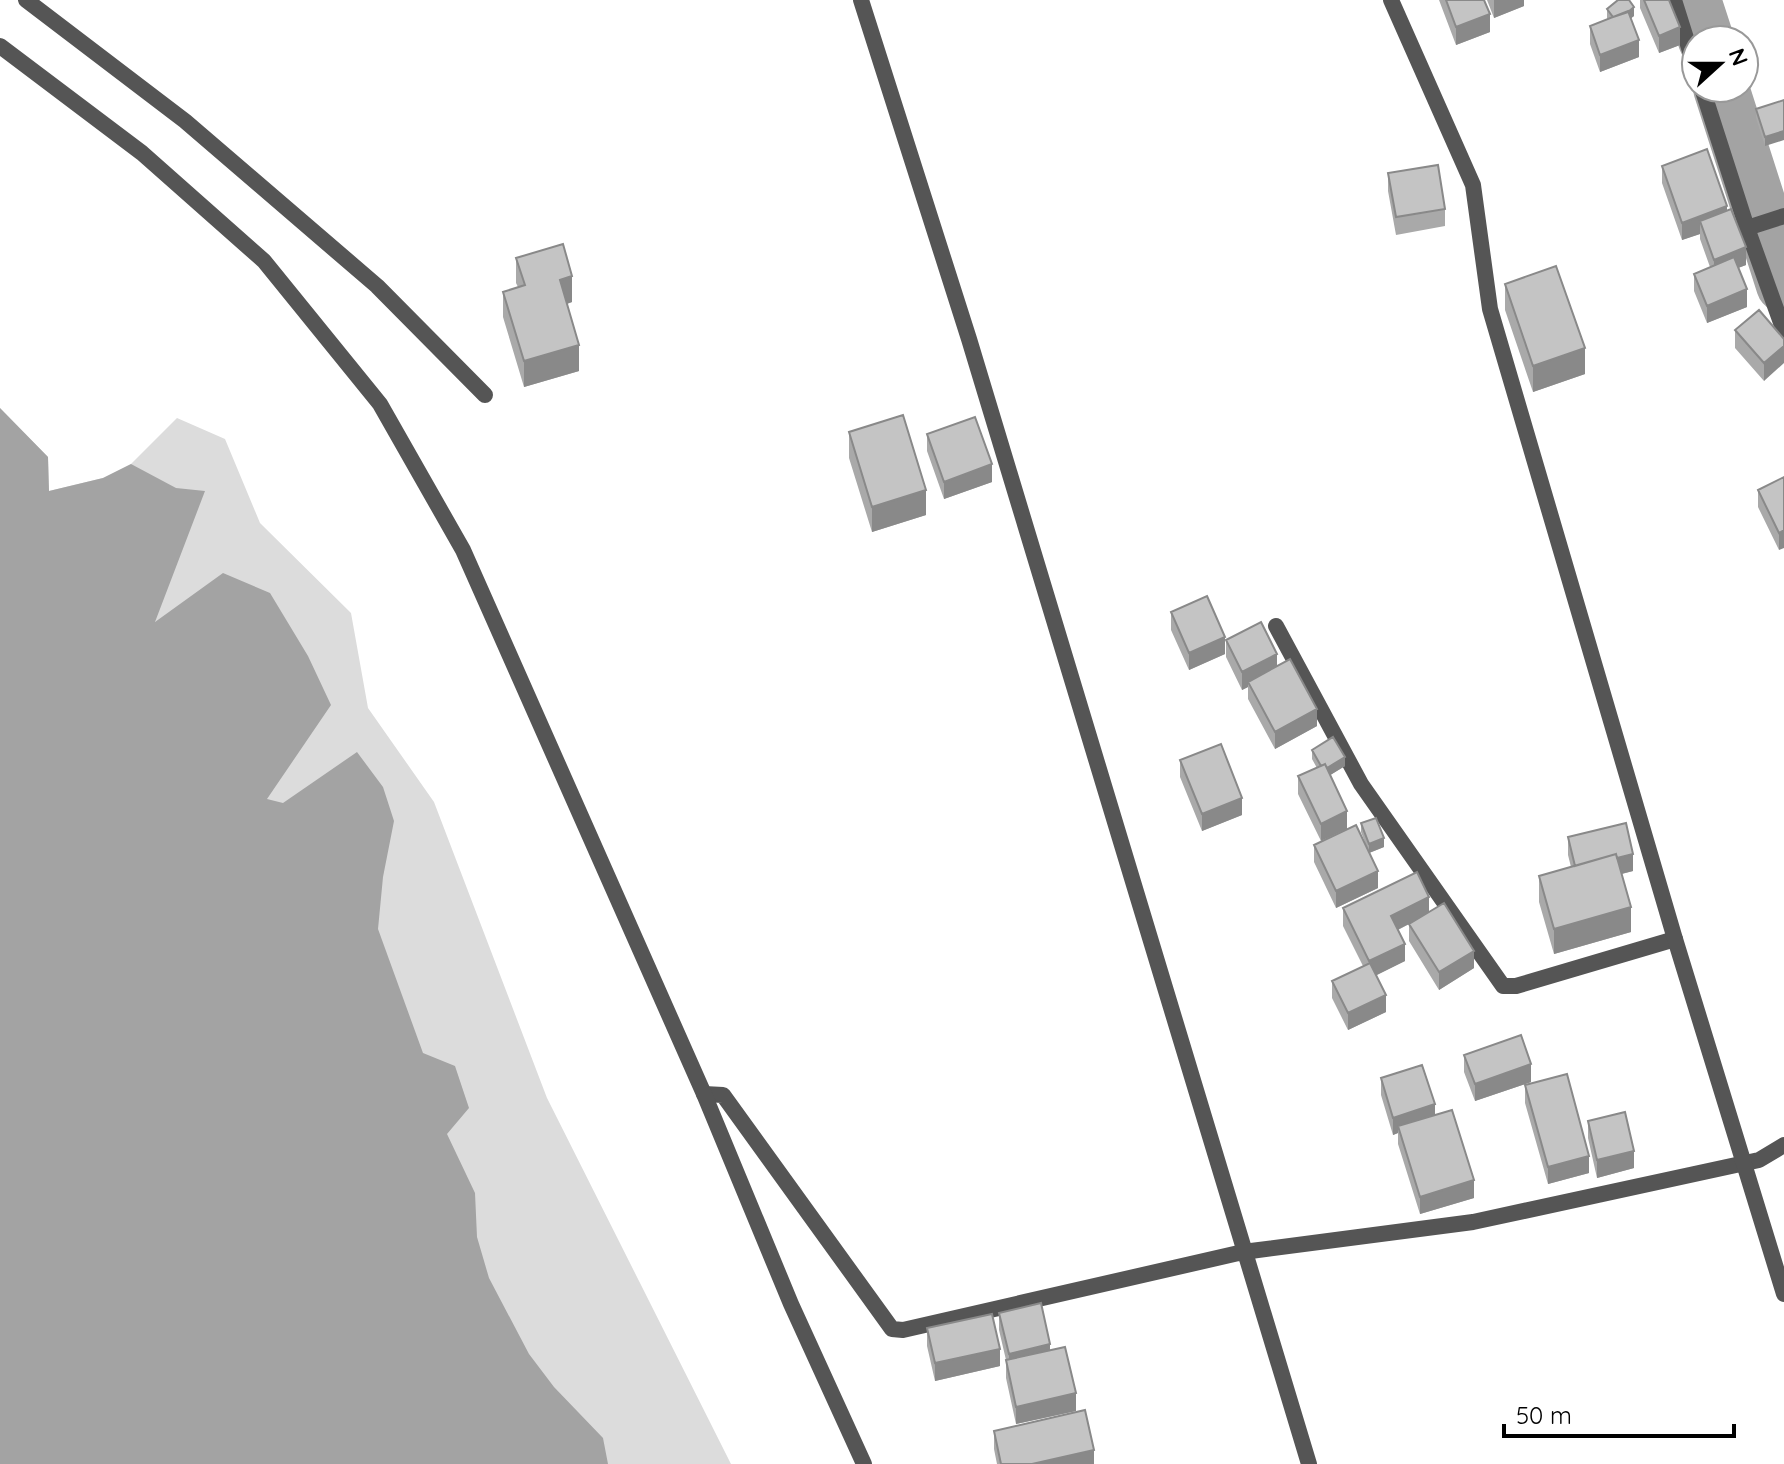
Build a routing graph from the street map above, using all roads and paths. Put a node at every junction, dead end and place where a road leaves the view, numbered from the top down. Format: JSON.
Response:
{"nodes":[{"id":1,"x":26,"y":0,"type":"edge"},
{"id":2,"x":861,"y":0,"type":"edge"},
{"id":3,"x":1391,"y":0,"type":"edge"},
{"id":4,"x":1674,"y":0,"type":"edge"},
{"id":5,"x":1682,"y":24,"type":"edge"},
{"id":6,"x":0,"y":46,"type":"edge"},
{"id":7,"x":1707,"y":104,"type":"edge"},
{"id":8,"x":1784,"y":216,"type":"edge"},
{"id":9,"x":1747,"y":228,"type":"junction"},
{"id":10,"x":1784,"y":331,"type":"edge"},
{"id":11,"x":485,"y":395,"type":"dead end"},
{"id":12,"x":1276,"y":626,"type":"dead end"},
{"id":13,"x":1675,"y":939,"type":"junction"},
{"id":14,"x":704,"y":1094,"type":"junction"},
{"id":15,"x":1784,"y":1145,"type":"edge"},
{"id":16,"x":1745,"y":1163,"type":"junction"},
{"id":17,"x":1777,"y":1246,"type":"edge"},
{"id":18,"x":1243,"y":1252,"type":"junction"},
{"id":19,"x":1784,"y":1294,"type":"edge"},
{"id":20,"x":864,"y":1464,"type":"edge"},
{"id":21,"x":1309,"y":1464,"type":"edge"}],
"edges":[{"from":1,"to":11,"type":"street"},
{"from":2,"to":18,"type":"street"},
{"from":3,"to":13,"type":"street"},
{"from":4,"to":5,"type":"street"},
{"from":6,"to":14,"type":"street"},
{"from":7,"to":9,"type":"street"},
{"from":8,"to":9,"type":"street"},
{"from":9,"to":10,"type":"street"},
{"from":12,"to":13,"type":"street"},
{"from":13,"to":16,"type":"street"},
{"from":14,"to":18,"type":"street"},
{"from":14,"to":20,"type":"street"},
{"from":15,"to":16,"type":"street"},
{"from":16,"to":17,"type":"street"},
{"from":16,"to":18,"type":"street"},
{"from":17,"to":19,"type":"street"},
{"from":18,"to":21,"type":"street"}]}
